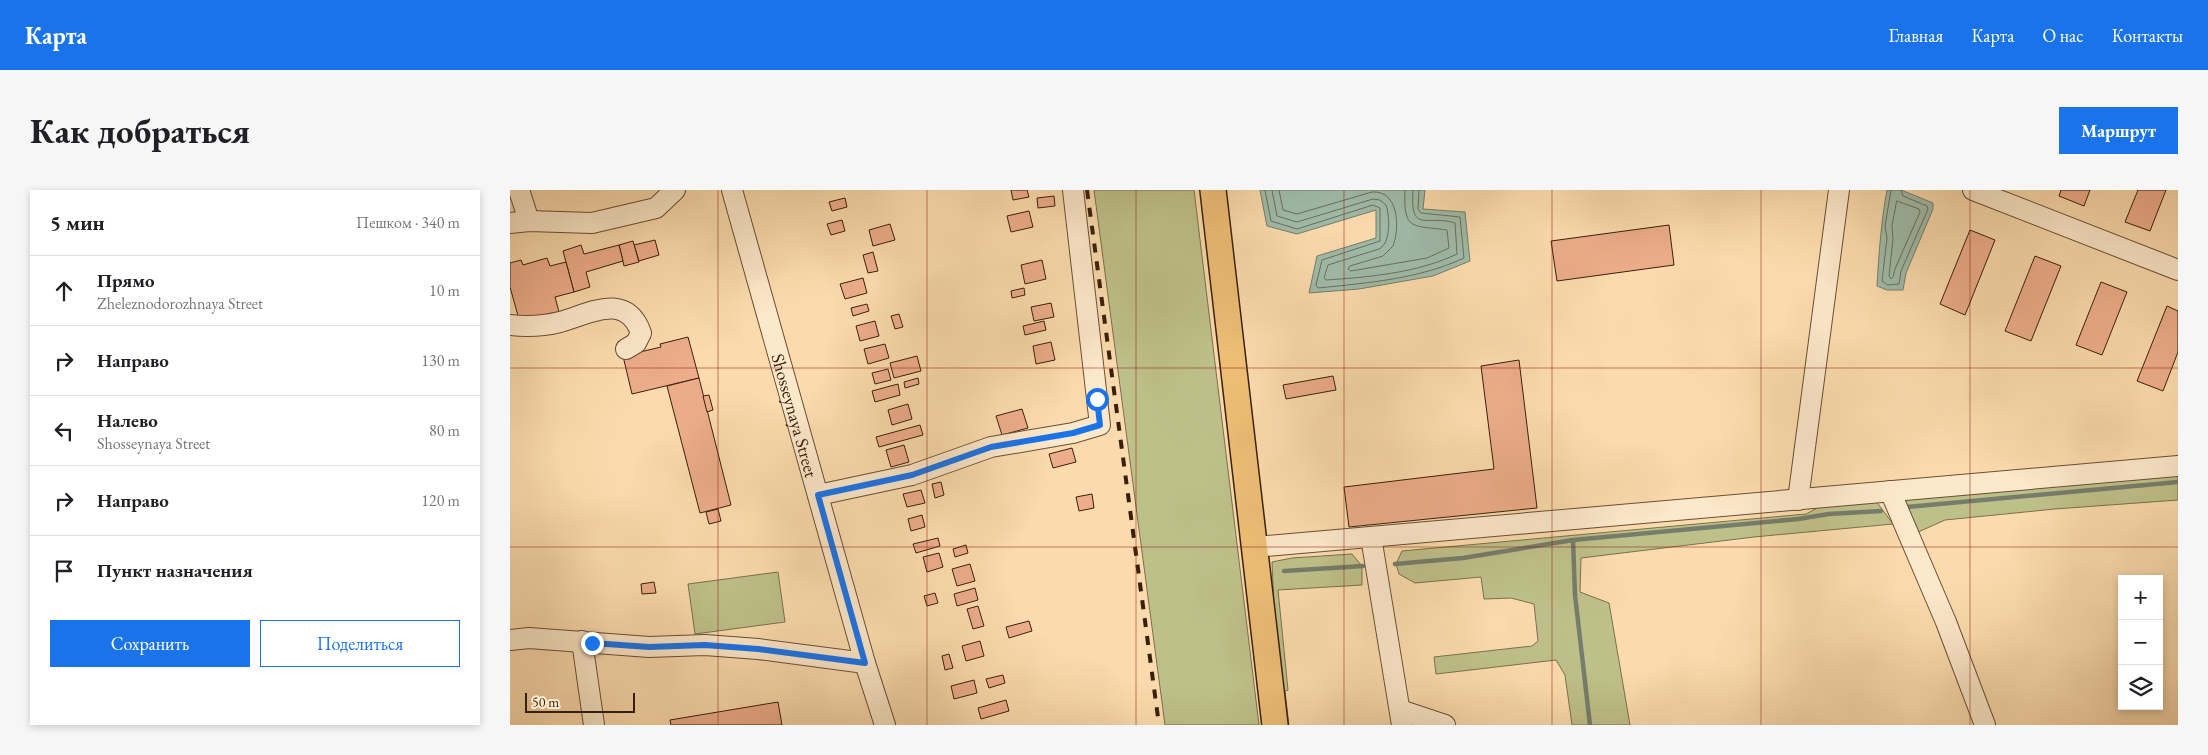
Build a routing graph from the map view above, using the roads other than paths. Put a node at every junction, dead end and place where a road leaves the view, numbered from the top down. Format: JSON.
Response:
{"nodes":[{"id":1,"x":519,"y":190,"type":"edge"},
{"id":2,"x":675,"y":190,"type":"edge"},
{"id":3,"x":732,"y":190,"type":"edge"},
{"id":4,"x":1073,"y":190,"type":"edge"},
{"id":5,"x":1213,"y":190,"type":"edge"},
{"id":6,"x":1839,"y":190,"type":"edge"},
{"id":7,"x":1973,"y":190,"type":"edge"},
{"id":8,"x":519,"y":222,"type":"edge"},
{"id":9,"x":2178,"y":270,"type":"edge"},
{"id":10,"x":510,"y":325,"type":"edge"},
{"id":11,"x":626,"y":349,"type":"dead end"},
{"id":12,"x":2178,"y":466,"type":"edge"},
{"id":13,"x":1890,"y":491,"type":"junction"},
{"id":14,"x":818,"y":495,"type":"junction"},
{"id":15,"x":1798,"y":500,"type":"junction"},
{"id":16,"x":1371,"y":537,"type":"junction"},
{"id":17,"x":1254,"y":547,"type":"junction"},
{"id":18,"x":510,"y":640,"type":"edge"},
{"id":19,"x":582,"y":642,"type":"junction"},
{"id":20,"x":865,"y":663,"type":"junction"},
{"id":21,"x":1401,"y":717,"type":"edge"},
{"id":22,"x":594,"y":725,"type":"edge"},
{"id":23,"x":885,"y":725,"type":"edge"},
{"id":24,"x":1275,"y":725,"type":"edge"},
{"id":25,"x":1445,"y":725,"type":"edge"},
{"id":26,"x":1985,"y":725,"type":"edge"}],
"edges":[{"from":1,"to":8,"type":"street"},
{"from":2,"to":8,"type":"street"},
{"from":3,"to":14,"type":"street","name":"Shosseynaya Street"},
{"from":4,"to":14,"type":"street"},
{"from":5,"to":17,"type":"main road"},
{"from":6,"to":15,"type":"street"},
{"from":7,"to":9,"type":"street"},
{"from":10,"to":11,"type":"street"},
{"from":12,"to":13,"type":"street"},
{"from":13,"to":15,"type":"street"},
{"from":13,"to":26,"type":"street"},
{"from":14,"to":20,"type":"street","name":"Shosseynaya Street"},
{"from":15,"to":16,"type":"street"},
{"from":16,"to":17,"type":"street"},
{"from":16,"to":21,"type":"street"},
{"from":17,"to":24,"type":"main road"},
{"from":18,"to":19,"type":"street"},
{"from":19,"to":20,"type":"street"},
{"from":19,"to":22,"type":"street"},
{"from":20,"to":23,"type":"street","name":"Shosseynaya Street"},
{"from":21,"to":25,"type":"street"}]}
